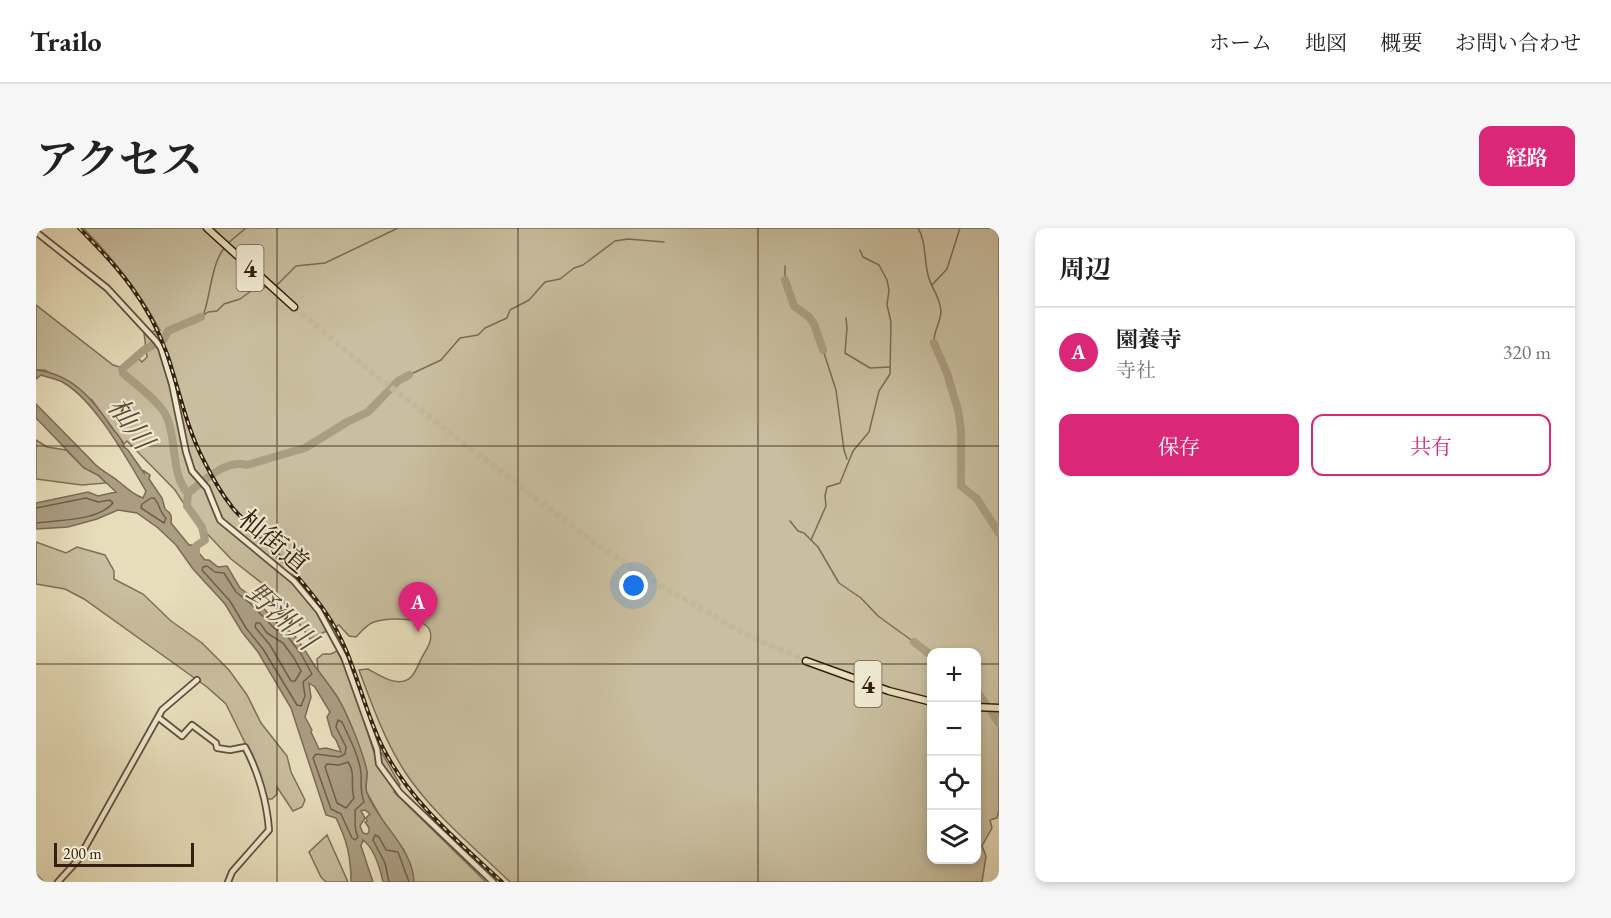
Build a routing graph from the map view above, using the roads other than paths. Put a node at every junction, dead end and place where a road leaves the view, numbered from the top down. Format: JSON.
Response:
{"nodes":[{"id":1,"x":207,"y":228,"type":"edge"},
{"id":2,"x":36,"y":232,"type":"edge"},
{"id":3,"x":294,"y":307,"type":"tunnel mouth"},
{"id":4,"x":806,"y":661,"type":"tunnel mouth"},
{"id":5,"x":197,"y":680,"type":"dead end"},
{"id":6,"x":927,"y":701,"type":"edge"},
{"id":7,"x":981,"y":707,"type":"edge"},
{"id":8,"x":999,"y":708,"type":"edge"},
{"id":9,"x":159,"y":718,"type":"junction"},
{"id":10,"x":58,"y":882,"type":"edge"},
{"id":11,"x":228,"y":882,"type":"edge"},
{"id":12,"x":493,"y":882,"type":"edge"}],
"edges":[{"from":1,"to":3,"type":"main road","number":"4"},
{"from":2,"to":12,"type":"street","name":"杣街道"},
{"from":4,"to":6,"type":"main road","number":"4"},
{"from":5,"to":9,"type":"street"},
{"from":7,"to":8,"type":"main road"},
{"from":9,"to":10,"type":"street"},
{"from":9,"to":11,"type":"street"}]}
